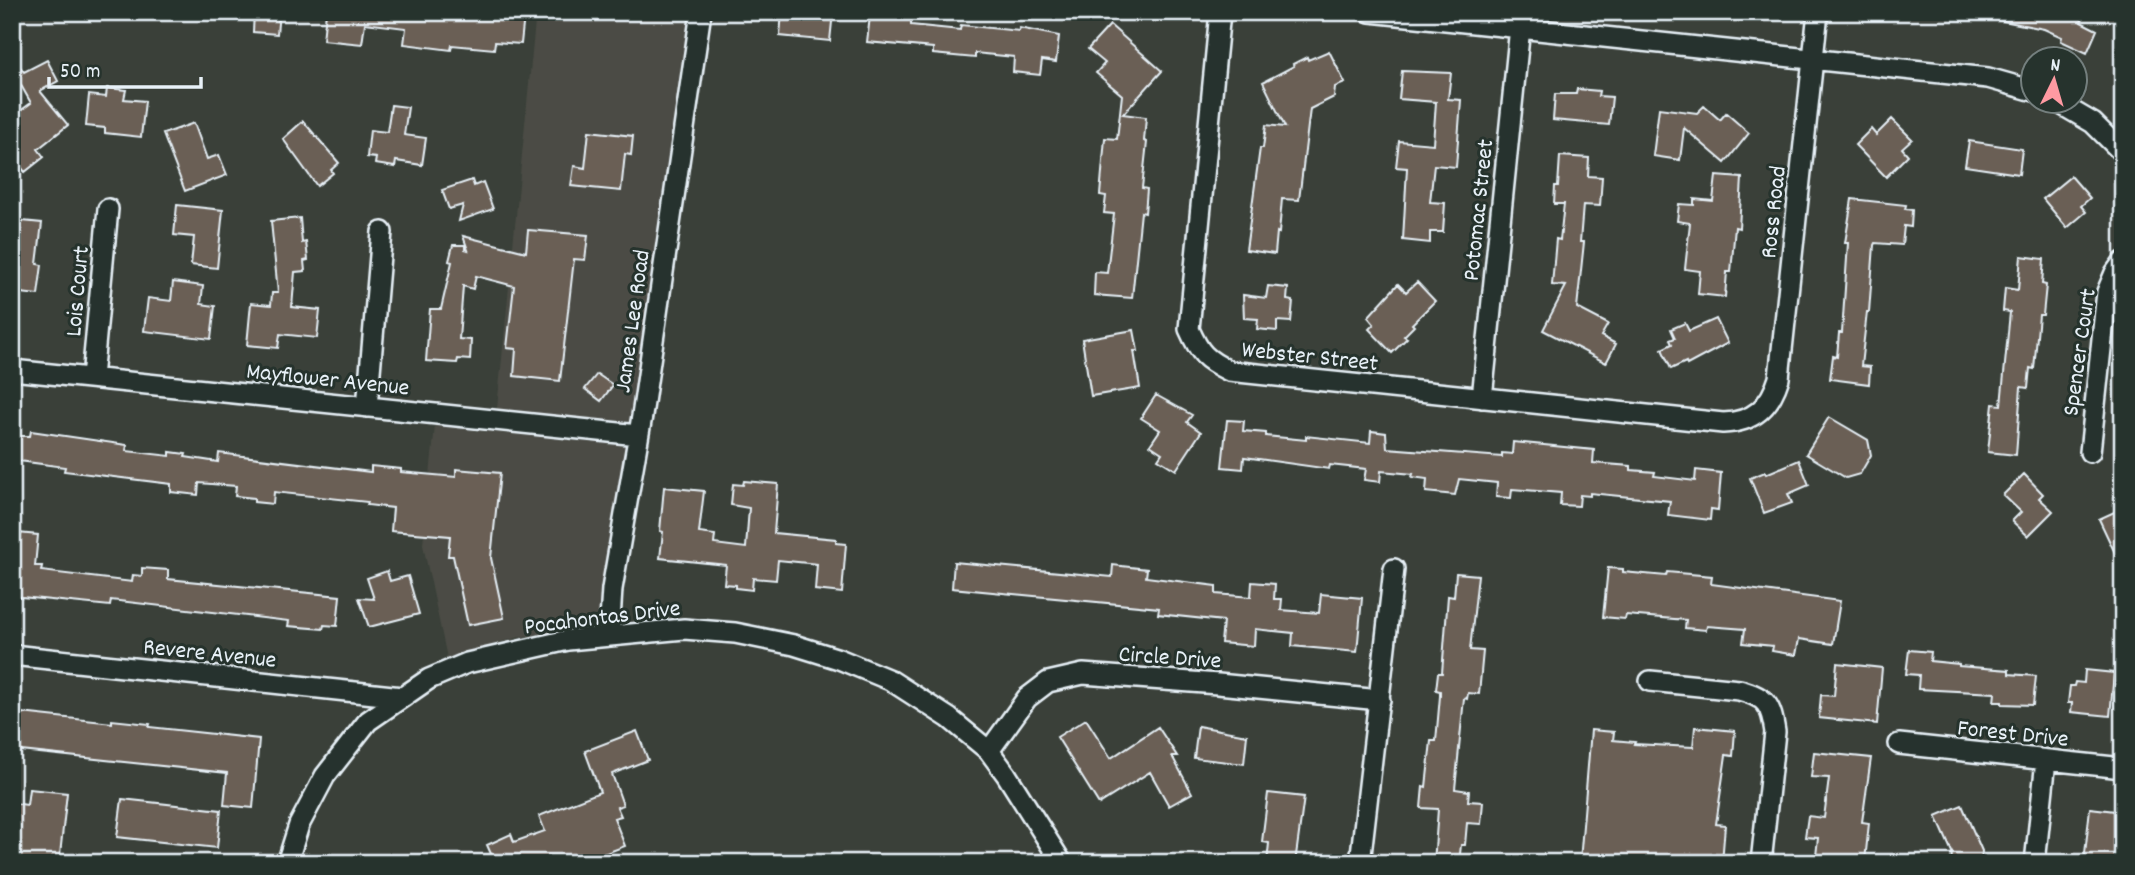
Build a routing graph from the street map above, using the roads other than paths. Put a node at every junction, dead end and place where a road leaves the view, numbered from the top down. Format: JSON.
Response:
{"nodes":[{"id":1,"x":701,"y":12,"type":"edge"},
{"id":2,"x":1220,"y":12,"type":"edge"},
{"id":3,"x":1370,"y":12,"type":"edge"},
{"id":4,"x":1818,"y":12,"type":"edge"},
{"id":5,"x":1520,"y":27,"type":"junction"},
{"id":6,"x":1813,"y":59,"type":"junction"},
{"id":7,"x":2020,"y":87,"type":"edge"},
{"id":8,"x":2081,"y":116,"type":"edge"},
{"id":9,"x":2123,"y":153,"type":"edge"},
{"id":10,"x":108,"y":209,"type":"dead end"},
{"id":11,"x":382,"y":232,"type":"dead end"},
{"id":12,"x":2123,"y":262,"type":"edge"},
{"id":13,"x":12,"y":370,"type":"edge"},
{"id":14,"x":92,"y":378,"type":"junction"},
{"id":15,"x":1482,"y":398,"type":"junction"},
{"id":16,"x":367,"y":407,"type":"junction"},
{"id":17,"x":1760,"y":412,"type":"joint"},
{"id":18,"x":638,"y":435,"type":"junction"},
{"id":19,"x":2090,"y":452,"type":"dead end"},
{"id":20,"x":1394,"y":569,"type":"dead end"},
{"id":21,"x":609,"y":636,"type":"junction"},
{"id":22,"x":12,"y":655,"type":"edge"},
{"id":23,"x":1650,"y":681,"type":"dead end"},
{"id":24,"x":402,"y":697,"type":"junction"},
{"id":25,"x":1380,"y":700,"type":"junction"},
{"id":26,"x":1899,"y":744,"type":"dead end"},
{"id":27,"x":989,"y":751,"type":"junction"},
{"id":28,"x":2046,"y":760,"type":"junction"},
{"id":29,"x":2123,"y":768,"type":"edge"},
{"id":30,"x":287,"y":863,"type":"edge"},
{"id":31,"x":1062,"y":863,"type":"edge"},
{"id":32,"x":1360,"y":863,"type":"edge"},
{"id":33,"x":1761,"y":863,"type":"edge"},
{"id":34,"x":2035,"y":863,"type":"edge"}],
"edges":[{"from":1,"to":18,"type":"street","name":"James Lee Road"},
{"from":2,"to":15,"type":"street","name":"Webster Street"},
{"from":3,"to":5,"type":"street"},
{"from":4,"to":6,"type":"street","name":"Ross Road"},
{"from":5,"to":6,"type":"street"},
{"from":5,"to":15,"type":"street","name":"Potomac Street"},
{"from":6,"to":7,"type":"street"},
{"from":6,"to":17,"type":"street","name":"Ross Road"},
{"from":8,"to":9,"type":"street"},
{"from":10,"to":14,"type":"street","name":"Lois Court"},
{"from":11,"to":16,"type":"street"},
{"from":12,"to":19,"type":"street","name":"Spencer Court"},
{"from":13,"to":14,"type":"street","name":"Mayflower Avenue"},
{"from":14,"to":16,"type":"street","name":"Mayflower Avenue"},
{"from":15,"to":17,"type":"street","name":"Webster Street"},
{"from":16,"to":18,"type":"street","name":"Mayflower Avenue"},
{"from":18,"to":21,"type":"street","name":"James Lee Road"},
{"from":20,"to":25,"type":"street"},
{"from":21,"to":24,"type":"street","name":"Pocahontas Drive"},
{"from":21,"to":27,"type":"street","name":"Pocahontas Drive"},
{"from":22,"to":24,"type":"street","name":"Revere Avenue"},
{"from":23,"to":33,"type":"street"},
{"from":24,"to":30,"type":"street","name":"Pocahontas Drive"},
{"from":25,"to":27,"type":"street","name":"Circle Drive"},
{"from":25,"to":32,"type":"street"},
{"from":26,"to":28,"type":"street","name":"Forest Drive"},
{"from":27,"to":31,"type":"street","name":"Pocahontas Drive"},
{"from":28,"to":29,"type":"street","name":"Forest Drive"},
{"from":28,"to":34,"type":"street"}]}
